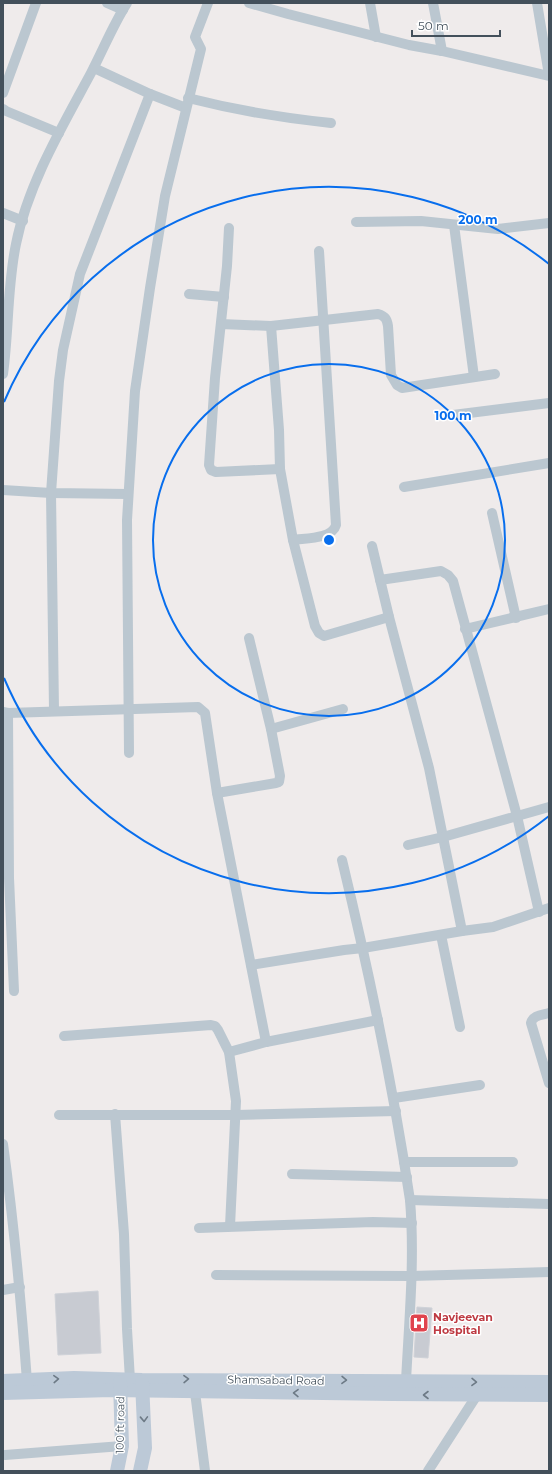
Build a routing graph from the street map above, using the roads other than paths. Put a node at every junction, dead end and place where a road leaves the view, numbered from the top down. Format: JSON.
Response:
{"nodes":[{"id":1,"x":36,"y":3,"type":"edge"},
{"id":2,"x":107,"y":3,"type":"edge"},
{"id":3,"x":208,"y":3,"type":"edge"},
{"id":4,"x":249,"y":3,"type":"edge"},
{"id":5,"x":370,"y":3,"type":"edge"},
{"id":6,"x":433,"y":3,"type":"edge"},
{"id":7,"x":538,"y":3,"type":"edge"},
{"id":8,"x":125,"y":6,"type":"edge"},
{"id":9,"x":376,"y":37,"type":"junction"},
{"id":10,"x":442,"y":51,"type":"junction"},
{"id":11,"x":94,"y":68,"type":"junction"},
{"id":12,"x":549,"y":76,"type":"edge"},
{"id":13,"x":3,"y":93,"type":"edge"},
{"id":14,"x":150,"y":94,"type":"junction"},
{"id":15,"x":187,"y":103,"type":"junction"},
{"id":16,"x":3,"y":109,"type":"edge"},
{"id":17,"x":331,"y":123,"type":"dead end"},
{"id":18,"x":59,"y":133,"type":"junction"},
{"id":19,"x":3,"y":213,"type":"edge"},
{"id":20,"x":22,"y":221,"type":"junction"},
{"id":21,"x":356,"y":222,"type":"dead end"},
{"id":22,"x":549,"y":223,"type":"edge"},
{"id":23,"x":454,"y":225,"type":"junction"},
{"id":24,"x":229,"y":228,"type":"dead end"},
{"id":25,"x":319,"y":250,"type":"dead end"},
{"id":26,"x":189,"y":294,"type":"dead end"},
{"id":27,"x":224,"y":297,"type":"junction"},
{"id":28,"x":323,"y":319,"type":"junction"},
{"id":29,"x":221,"y":324,"type":"junction"},
{"id":30,"x":271,"y":326,"type":"junction"},
{"id":31,"x":3,"y":374,"type":"edge"},
{"id":32,"x":495,"y":374,"type":"dead end"},
{"id":33,"x":474,"y":377,"type":"junction"},
{"id":34,"x":549,"y":403,"type":"edge"},
{"id":35,"x":453,"y":415,"type":"dead end"},
{"id":36,"x":549,"y":463,"type":"edge"},
{"id":37,"x":280,"y":469,"type":"junction"},
{"id":38,"x":404,"y":487,"type":"dead end"},
{"id":39,"x":3,"y":490,"type":"edge"},
{"id":40,"x":51,"y":493,"type":"junction"},
{"id":41,"x":128,"y":494,"type":"junction"},
{"id":42,"x":492,"y":513,"type":"dead end"},
{"id":43,"x":293,"y":540,"type":"junction"},
{"id":44,"x":372,"y":546,"type":"dead end"},
{"id":45,"x":380,"y":580,"type":"junction"},
{"id":46,"x":549,"y":609,"type":"edge"},
{"id":47,"x":389,"y":618,"type":"junction"},
{"id":48,"x":516,"y":618,"type":"junction"},
{"id":49,"x":465,"y":629,"type":"junction"},
{"id":50,"x":249,"y":638,"type":"dead end"},
{"id":51,"x":130,"y":708,"type":"junction"},
{"id":52,"x":343,"y":709,"type":"dead end"},
{"id":53,"x":54,"y":710,"type":"junction"},
{"id":54,"x":6,"y":712,"type":"edge"},
{"id":55,"x":271,"y":729,"type":"junction"},
{"id":56,"x":129,"y":753,"type":"dead end"},
{"id":57,"x":5,"y":788,"type":"edge"},
{"id":58,"x":217,"y":793,"type":"junction"},
{"id":59,"x":549,"y":807,"type":"edge"},
{"id":60,"x":516,"y":816,"type":"junction"},
{"id":61,"x":443,"y":837,"type":"junction"},
{"id":62,"x":408,"y":845,"type":"dead end"},
{"id":63,"x":342,"y":860,"type":"dead end"},
{"id":64,"x":549,"y":908,"type":"edge"},
{"id":65,"x":539,"y":912,"type":"junction"},
{"id":66,"x":462,"y":931,"type":"junction"},
{"id":67,"x":441,"y":935,"type":"junction"},
{"id":68,"x":364,"y":948,"type":"junction"},
{"id":69,"x":8,"y":964,"type":"edge"},
{"id":70,"x":251,"y":965,"type":"junction"},
{"id":71,"x":14,"y":990,"type":"dead end"},
{"id":72,"x":549,"y":1013,"type":"edge"},
{"id":73,"x":378,"y":1020,"type":"junction"},
{"id":74,"x":460,"y":1027,"type":"dead end"},
{"id":75,"x":64,"y":1036,"type":"dead end"},
{"id":76,"x":266,"y":1042,"type":"junction"},
{"id":77,"x":229,"y":1052,"type":"junction"},
{"id":78,"x":549,"y":1083,"type":"edge"},
{"id":79,"x":480,"y":1085,"type":"dead end"},
{"id":80,"x":394,"y":1098,"type":"junction"},
{"id":81,"x":396,"y":1111,"type":"junction"},
{"id":82,"x":115,"y":1114,"type":"junction"},
{"id":83,"x":236,"y":1115,"type":"junction"},
{"id":84,"x":59,"y":1116,"type":"dead end"},
{"id":85,"x":3,"y":1144,"type":"edge"},
{"id":86,"x":404,"y":1162,"type":"junction"},
{"id":87,"x":514,"y":1162,"type":"dead end"},
{"id":88,"x":292,"y":1174,"type":"dead end"},
{"id":89,"x":407,"y":1177,"type":"junction"},
{"id":90,"x":410,"y":1200,"type":"junction"},
{"id":91,"x":549,"y":1204,"type":"edge"},
{"id":92,"x":8,"y":1215,"type":"edge"},
{"id":93,"x":412,"y":1223,"type":"junction"},
{"id":94,"x":230,"y":1226,"type":"junction"},
{"id":95,"x":199,"y":1228,"type":"dead end"},
{"id":96,"x":549,"y":1272,"type":"edge"},
{"id":97,"x":216,"y":1275,"type":"dead end"},
{"id":98,"x":411,"y":1276,"type":"junction"},
{"id":99,"x":20,"y":1287,"type":"junction"},
{"id":100,"x":3,"y":1290,"type":"edge"},
{"id":101,"x":27,"y":1380,"type":"junction"},
{"id":102,"x":3,"y":1381,"type":"edge"},
{"id":103,"x":406,"y":1381,"type":"junction"},
{"id":104,"x":549,"y":1382,"type":"edge"},
{"id":105,"x":131,"y":1384,"type":"junction"},
{"id":106,"x":195,"y":1392,"type":"junction"},
{"id":107,"x":3,"y":1393,"type":"edge"},
{"id":108,"x":477,"y":1395,"type":"junction"},
{"id":109,"x":549,"y":1395,"type":"edge"},
{"id":110,"x":122,"y":1446,"type":"junction"},
{"id":111,"x":5,"y":1455,"type":"dead end"},
{"id":112,"x":117,"y":1471,"type":"edge"},
{"id":113,"x":140,"y":1471,"type":"edge"},
{"id":114,"x":205,"y":1471,"type":"edge"},
{"id":115,"x":428,"y":1471,"type":"edge"}],
"edges":[{"from":1,"to":13,"type":"street"},
{"from":2,"to":8,"type":"street"},
{"from":3,"to":15,"type":"street"},
{"from":4,"to":9,"type":"street"},
{"from":5,"to":9,"type":"street"},
{"from":6,"to":10,"type":"street"},
{"from":7,"to":12,"type":"street"},
{"from":8,"to":11,"type":"street"},
{"from":9,"to":10,"type":"street"},
{"from":10,"to":12,"type":"street"},
{"from":11,"to":14,"type":"street"},
{"from":11,"to":18,"type":"street"},
{"from":14,"to":15,"type":"street"},
{"from":14,"to":40,"type":"street"},
{"from":15,"to":17,"type":"street"},
{"from":15,"to":41,"type":"street"},
{"from":16,"to":18,"type":"street"},
{"from":18,"to":20,"type":"street"},
{"from":19,"to":20,"type":"street"},
{"from":20,"to":31,"type":"street"},
{"from":21,"to":23,"type":"street"},
{"from":22,"to":23,"type":"street"},
{"from":23,"to":33,"type":"street"},
{"from":24,"to":27,"type":"street"},
{"from":25,"to":28,"type":"street"},
{"from":26,"to":27,"type":"street"},
{"from":27,"to":29,"type":"street"},
{"from":28,"to":30,"type":"street"},
{"from":28,"to":33,"type":"street"},
{"from":28,"to":43,"type":"street"},
{"from":29,"to":30,"type":"street"},
{"from":29,"to":37,"type":"street"},
{"from":30,"to":37,"type":"street"},
{"from":32,"to":33,"type":"street"},
{"from":34,"to":35,"type":"street"},
{"from":36,"to":38,"type":"street"},
{"from":37,"to":43,"type":"street"},
{"from":39,"to":40,"type":"street"},
{"from":40,"to":41,"type":"street"},
{"from":40,"to":53,"type":"street"},
{"from":41,"to":51,"type":"street"},
{"from":42,"to":48,"type":"street"},
{"from":43,"to":47,"type":"street"},
{"from":44,"to":45,"type":"street"},
{"from":45,"to":47,"type":"street"},
{"from":45,"to":49,"type":"street"},
{"from":46,"to":48,"type":"street"},
{"from":47,"to":61,"type":"street"},
{"from":48,"to":49,"type":"street"},
{"from":49,"to":60,"type":"street"},
{"from":50,"to":55,"type":"street"},
{"from":51,"to":53,"type":"street"},
{"from":51,"to":56,"type":"street"},
{"from":51,"to":58,"type":"street"},
{"from":52,"to":55,"type":"street"},
{"from":53,"to":54,"type":"street"},
{"from":54,"to":57,"type":"street"},
{"from":55,"to":58,"type":"street"},
{"from":57,"to":69,"type":"street"},
{"from":58,"to":70,"type":"street"},
{"from":59,"to":60,"type":"street"},
{"from":60,"to":61,"type":"street"},
{"from":60,"to":65,"type":"street"},
{"from":61,"to":62,"type":"street"},
{"from":61,"to":66,"type":"street"},
{"from":63,"to":68,"type":"street"},
{"from":64,"to":65,"type":"street"},
{"from":65,"to":66,"type":"street"},
{"from":66,"to":67,"type":"street"},
{"from":67,"to":68,"type":"street"},
{"from":67,"to":74,"type":"street"},
{"from":68,"to":70,"type":"street"},
{"from":68,"to":73,"type":"street"},
{"from":69,"to":71,"type":"street"},
{"from":70,"to":76,"type":"street"},
{"from":72,"to":78,"type":"street"},
{"from":73,"to":76,"type":"street"},
{"from":73,"to":80,"type":"street"},
{"from":75,"to":77,"type":"street"},
{"from":76,"to":77,"type":"street"},
{"from":77,"to":83,"type":"street"},
{"from":79,"to":80,"type":"street"},
{"from":80,"to":81,"type":"street"},
{"from":81,"to":83,"type":"street"},
{"from":81,"to":86,"type":"street"},
{"from":82,"to":83,"type":"street"},
{"from":82,"to":84,"type":"street"},
{"from":82,"to":105,"type":"street"},
{"from":83,"to":94,"type":"street"},
{"from":85,"to":92,"type":"street"},
{"from":86,"to":87,"type":"street"},
{"from":86,"to":89,"type":"street"},
{"from":88,"to":89,"type":"street"},
{"from":89,"to":90,"type":"street"},
{"from":90,"to":91,"type":"street"},
{"from":90,"to":93,"type":"street"},
{"from":92,"to":99,"type":"street"},
{"from":93,"to":94,"type":"street"},
{"from":93,"to":98,"type":"street"},
{"from":94,"to":95,"type":"street"},
{"from":96,"to":98,"type":"street"},
{"from":97,"to":98,"type":"street"},
{"from":98,"to":103,"type":"street"},
{"from":99,"to":100,"type":"street"},
{"from":99,"to":101,"type":"street"},
{"from":101,"to":102,"type":"main road","name":"Shamsabad Road"},
{"from":101,"to":105,"type":"main road","name":"Shamsabad Road","one_way":true},
{"from":103,"to":104,"type":"main road","name":"Shamsabad Road","one_way":true},
{"from":105,"to":103,"type":"main road","name":"Shamsabad Road","one_way":true},
{"from":105,"to":106,"type":"main road","name":"Shamsabad Road"},
{"from":105,"to":107,"type":"main road","name":"Shamsabad Road"},
{"from":105,"to":110,"type":"main road","name":"100 ft road"},
{"from":105,"to":113,"type":"main road","name":"100 ft road","one_way":true},
{"from":108,"to":106,"type":"main road","name":"Shamsabad Road","one_way":true},
{"from":106,"to":114,"type":"street"},
{"from":108,"to":109,"type":"main road","name":"Shamsabad Road"},
{"from":108,"to":115,"type":"street"},
{"from":110,"to":111,"type":"street"},
{"from":110,"to":112,"type":"main road","name":"100 ft road"}]}
